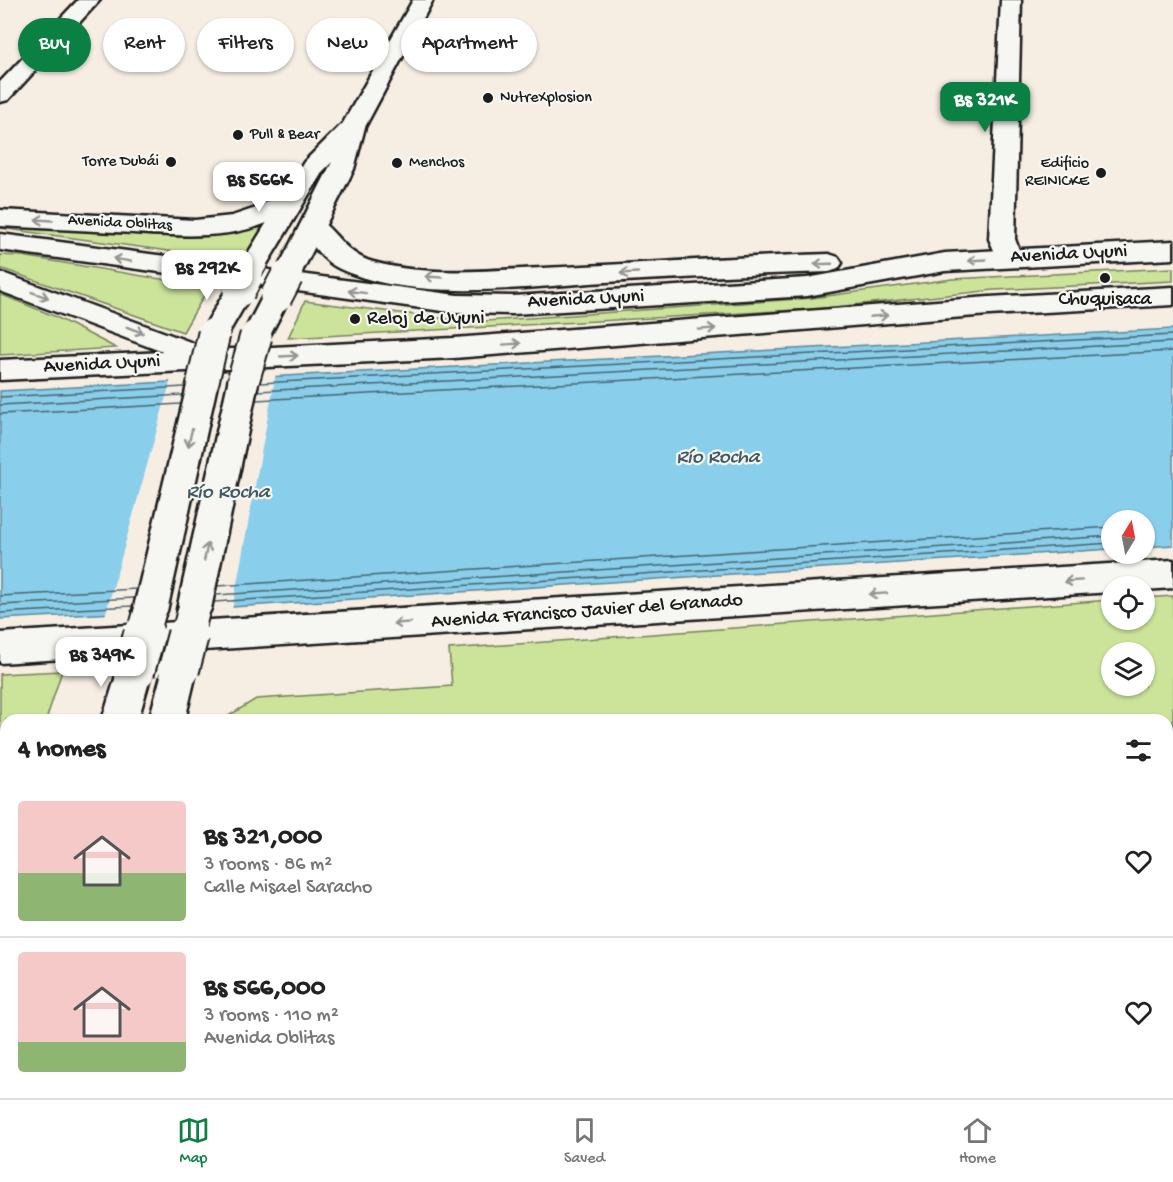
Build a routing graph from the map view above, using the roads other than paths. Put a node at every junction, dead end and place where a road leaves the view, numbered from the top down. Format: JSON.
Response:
{"nodes":[{"id":1,"x":90,"y":0,"type":"edge"},
{"id":2,"x":423,"y":0,"type":"edge"},
{"id":3,"x":1011,"y":0,"type":"edge"},
{"id":4,"x":0,"y":95,"type":"edge"},
{"id":5,"x":353,"y":127,"type":"junction"},
{"id":6,"x":300,"y":186,"type":"junction"},
{"id":7,"x":0,"y":218,"type":"edge"},
{"id":8,"x":313,"y":226,"type":"junction"},
{"id":9,"x":0,"y":242,"type":"edge"},
{"id":10,"x":1173,"y":250,"type":"edge"},
{"id":11,"x":1009,"y":258,"type":"junction"},
{"id":12,"x":945,"y":262,"type":"junction"},
{"id":13,"x":0,"y":281,"type":"edge"},
{"id":14,"x":1173,"y":296,"type":"edge"},
{"id":15,"x":210,"y":358,"type":"junction"},
{"id":16,"x":0,"y":370,"type":"edge"},
{"id":17,"x":1173,"y":574,"type":"edge"},
{"id":18,"x":0,"y":648,"type":"edge"},
{"id":19,"x":122,"y":714,"type":"edge"},
{"id":20,"x":168,"y":714,"type":"edge"}],
"edges":[{"from":1,"to":4,"type":"main road"},
{"from":2,"to":5,"type":"main road"},
{"from":3,"to":11,"type":"main road"},
{"from":5,"to":6,"type":"main road"},
{"from":5,"to":8,"type":"main road"},
{"from":6,"to":7,"type":"main road","name":"Avenida Oblitas","one_way":true},
{"from":6,"to":15,"type":"main road","bridge":true},
{"from":12,"to":8,"type":"main road","one_way":true},
{"from":20,"to":8,"type":"main road","one_way":true,"bridge":true},
{"from":12,"to":9,"type":"main road","name":"Avenida Uyuni","one_way":true},
{"from":10,"to":11,"type":"main road","name":"Avenida Uyuni"},
{"from":11,"to":12,"type":"main road","name":"Avenida Uyuni","one_way":true},
{"from":13,"to":15,"type":"main road","one_way":true},
{"from":15,"to":14,"type":"main road","name":"Avenida Uyuni","one_way":true},
{"from":15,"to":16,"type":"main road","name":"Avenida Uyuni"},
{"from":15,"to":19,"type":"main road","one_way":true,"bridge":true},
{"from":17,"to":18,"type":"main road","name":"Avenida Francisco Javier del Granado","one_way":true}]}
